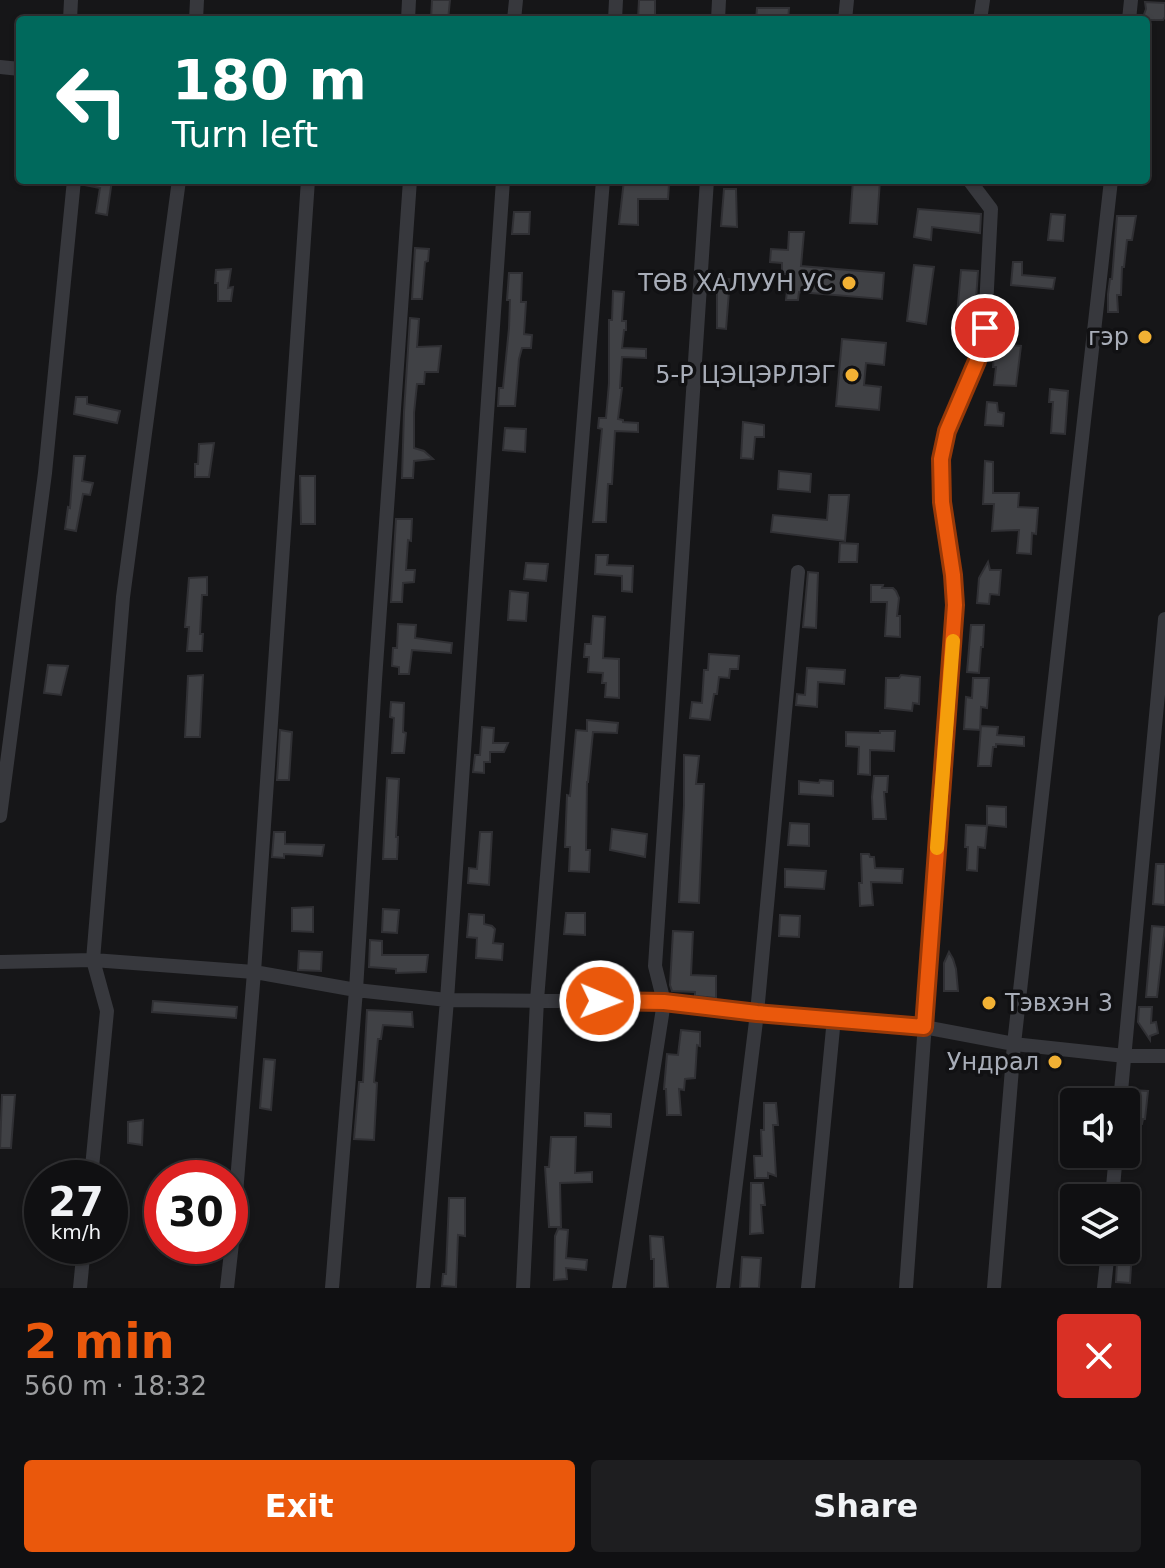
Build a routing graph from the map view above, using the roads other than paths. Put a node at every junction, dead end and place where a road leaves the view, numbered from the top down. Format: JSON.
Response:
{"nodes":[{"id":1,"x":74,"y":184,"type":"edge"},
{"id":2,"x":178,"y":184,"type":"edge"},
{"id":3,"x":308,"y":184,"type":"edge"},
{"id":4,"x":410,"y":184,"type":"edge"},
{"id":5,"x":503,"y":184,"type":"edge"},
{"id":6,"x":603,"y":184,"type":"edge"},
{"id":7,"x":707,"y":184,"type":"edge"},
{"id":8,"x":972,"y":184,"type":"edge"},
{"id":9,"x":1111,"y":184,"type":"edge"},
{"id":10,"x":798,"y":572,"type":"dead end"},
{"id":11,"x":1165,"y":619,"type":"edge"},
{"id":12,"x":0,"y":816,"type":"edge"},
{"id":13,"x":93,"y":960,"type":"junction"},
{"id":14,"x":0,"y":962,"type":"edge"},
{"id":15,"x":254,"y":972,"type":"junction"},
{"id":16,"x":356,"y":990,"type":"junction"},
{"id":17,"x":447,"y":1000,"type":"junction"},
{"id":18,"x":537,"y":1000,"type":"junction"},
{"id":19,"x":664,"y":1002,"type":"junction"},
{"id":20,"x":757,"y":1013,"type":"junction"},
{"id":21,"x":834,"y":1018,"type":"junction"},
{"id":22,"x":924,"y":1027,"type":"junction"},
{"id":23,"x":1014,"y":1044,"type":"junction"},
{"id":24,"x":1125,"y":1056,"type":"junction"},
{"id":25,"x":1165,"y":1056,"type":"edge"},
{"id":26,"x":1122,"y":1088,"type":"edge"},
{"id":27,"x":93,"y":1160,"type":"edge"},
{"id":28,"x":82,"y":1264,"type":"edge"},
{"id":29,"x":1107,"y":1264,"type":"edge"},
{"id":30,"x":80,"y":1288,"type":"edge"},
{"id":31,"x":227,"y":1288,"type":"edge"},
{"id":32,"x":332,"y":1288,"type":"edge"},
{"id":33,"x":423,"y":1288,"type":"edge"},
{"id":34,"x":523,"y":1288,"type":"edge"},
{"id":35,"x":619,"y":1288,"type":"edge"},
{"id":36,"x":723,"y":1288,"type":"edge"},
{"id":37,"x":808,"y":1288,"type":"edge"},
{"id":38,"x":906,"y":1288,"type":"edge"},
{"id":39,"x":994,"y":1288,"type":"edge"},
{"id":40,"x":1104,"y":1288,"type":"edge"}],
"edges":[{"from":1,"to":12,"type":"street"},
{"from":2,"to":13,"type":"street"},
{"from":3,"to":15,"type":"street"},
{"from":4,"to":16,"type":"street"},
{"from":5,"to":17,"type":"street"},
{"from":6,"to":18,"type":"street"},
{"from":7,"to":19,"type":"street"},
{"from":8,"to":22,"type":"street"},
{"from":9,"to":23,"type":"street"},
{"from":10,"to":20,"type":"street"},
{"from":11,"to":24,"type":"street"},
{"from":13,"to":14,"type":"street"},
{"from":13,"to":15,"type":"street"},
{"from":13,"to":27,"type":"street"},
{"from":15,"to":16,"type":"street"},
{"from":15,"to":31,"type":"street"},
{"from":16,"to":17,"type":"street"},
{"from":16,"to":32,"type":"street"},
{"from":17,"to":18,"type":"street"},
{"from":17,"to":33,"type":"street"},
{"from":18,"to":19,"type":"street"},
{"from":18,"to":34,"type":"street"},
{"from":19,"to":20,"type":"street"},
{"from":19,"to":35,"type":"street"},
{"from":20,"to":21,"type":"street"},
{"from":20,"to":36,"type":"street"},
{"from":21,"to":22,"type":"street"},
{"from":21,"to":37,"type":"street"},
{"from":22,"to":23,"type":"street"},
{"from":22,"to":38,"type":"street"},
{"from":23,"to":24,"type":"street"},
{"from":23,"to":39,"type":"street"},
{"from":24,"to":25,"type":"street"},
{"from":24,"to":26,"type":"street"},
{"from":28,"to":30,"type":"street"},
{"from":29,"to":40,"type":"street"}]}
